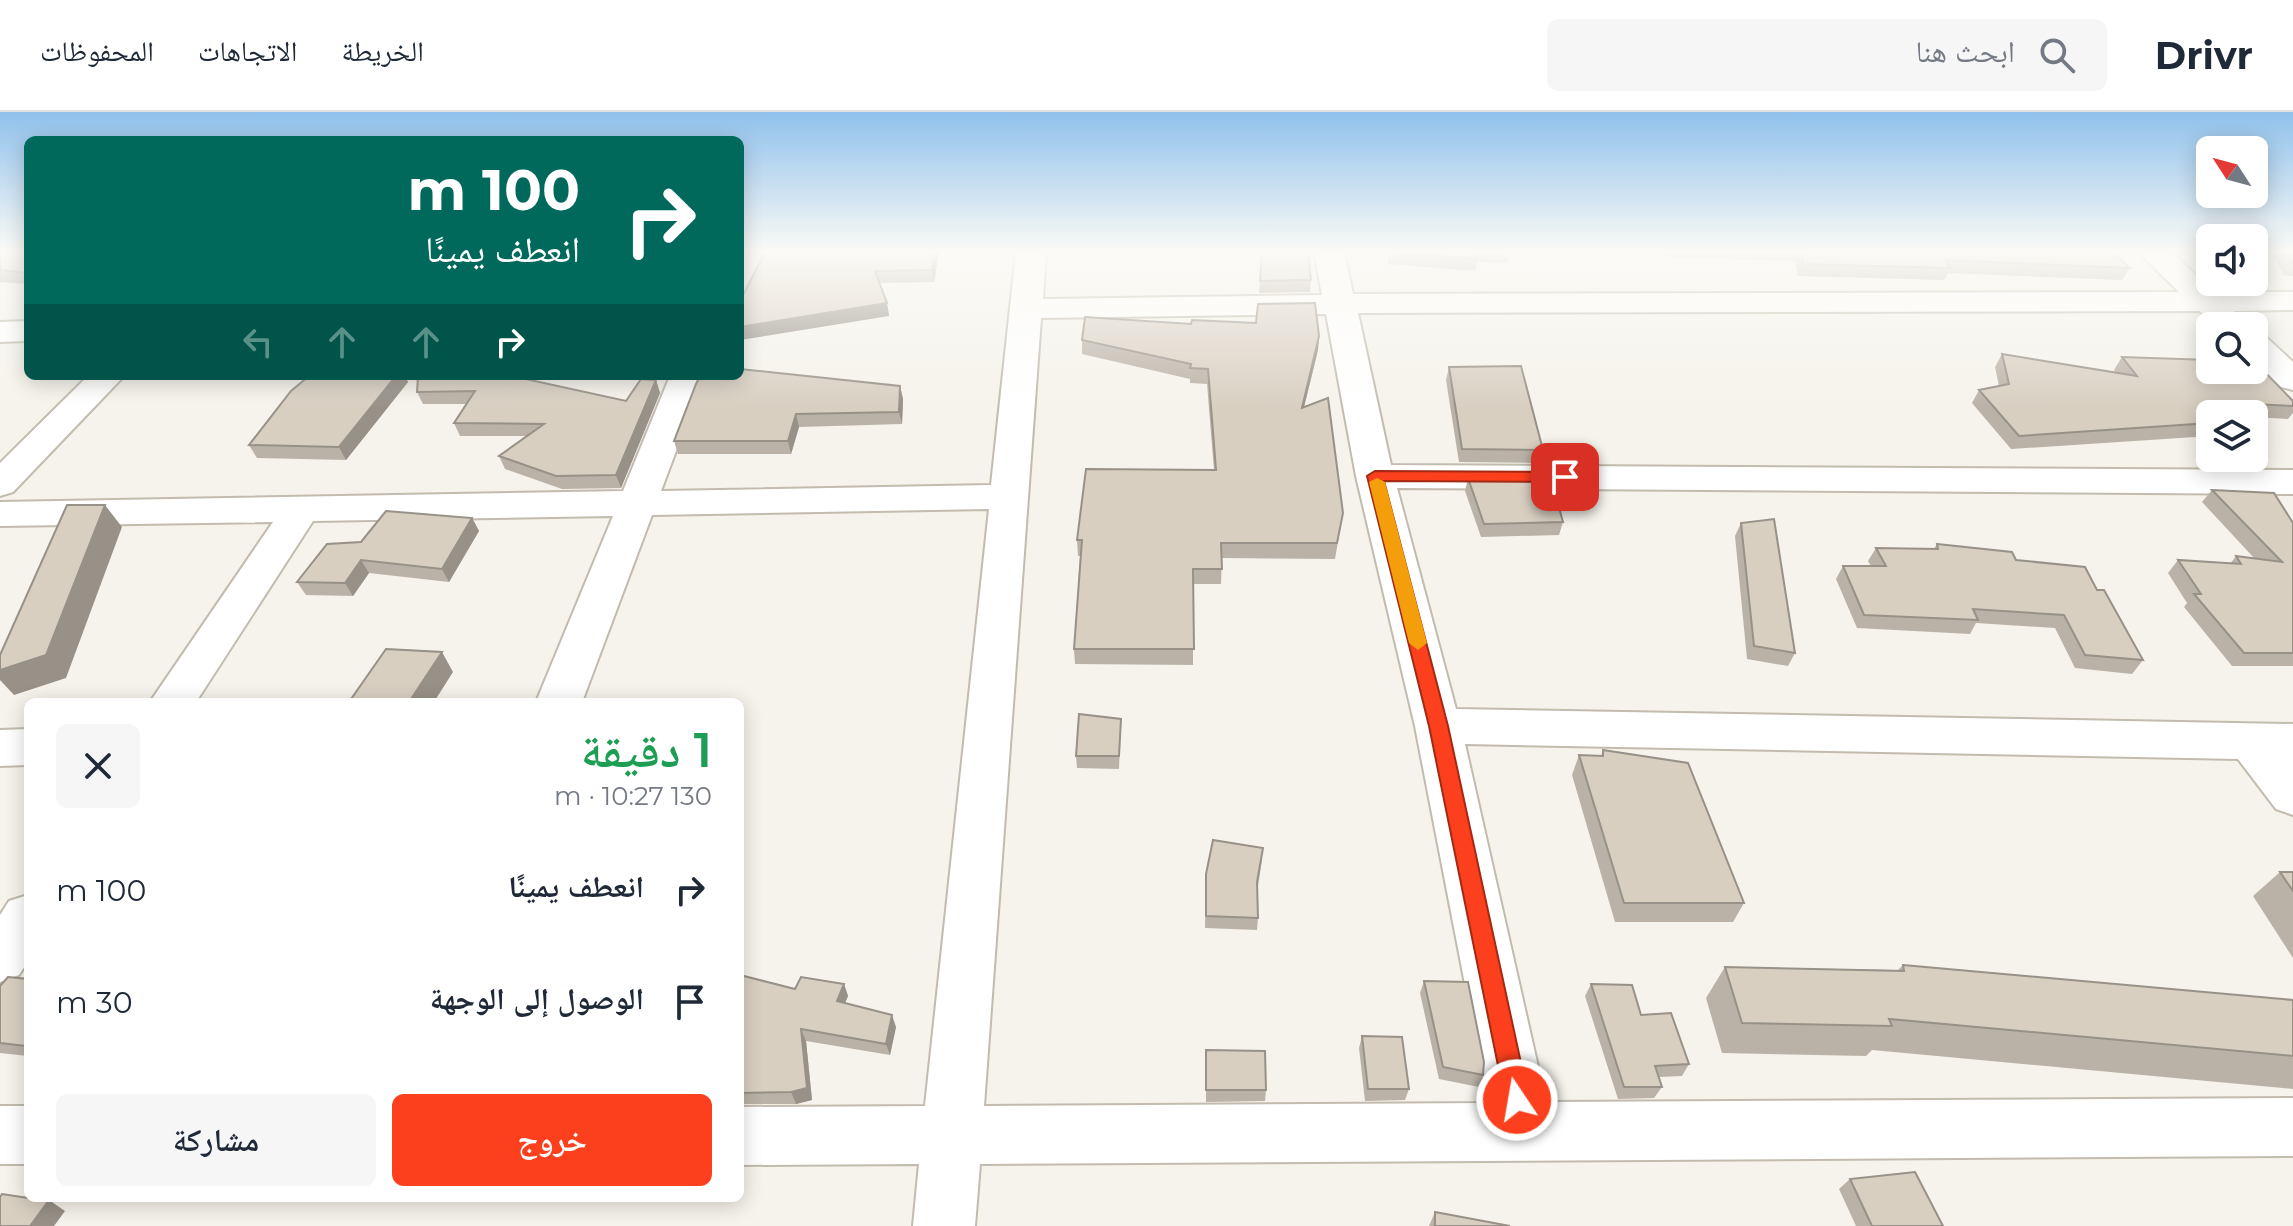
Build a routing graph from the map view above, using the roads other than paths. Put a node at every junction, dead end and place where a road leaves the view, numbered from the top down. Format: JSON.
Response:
{"nodes":[{"id":1,"x":1026,"y":304,"type":"edge"},
{"id":2,"x":1339,"y":304,"type":"junction"},
{"id":3,"x":1345,"y":304,"type":"edge"},
{"id":4,"x":1026,"y":309,"type":"junction"},
{"id":5,"x":24,"y":331,"type":"edge"},
{"id":6,"x":0,"y":332,"type":"edge"},
{"id":7,"x":2268,"y":357,"type":"edge"},
{"id":8,"x":103,"y":380,"type":"edge"},
{"id":9,"x":685,"y":380,"type":"edge"},
{"id":10,"x":2293,"y":380,"type":"edge"},
{"id":11,"x":1375,"y":476,"type":"junction"},
{"id":12,"x":2293,"y":482,"type":"edge"},
{"id":13,"x":0,"y":484,"type":"edge"},
{"id":14,"x":1009,"y":497,"type":"junction"},
{"id":15,"x":637,"y":503,"type":"junction"},
{"id":16,"x":301,"y":509,"type":"junction"},
{"id":17,"x":0,"y":514,"type":"edge"},
{"id":18,"x":176,"y":698,"type":"edge"},
{"id":19,"x":561,"y":698,"type":"edge"},
{"id":20,"x":1438,"y":726,"type":"junction"},
{"id":21,"x":2273,"y":743,"type":"edge"},
{"id":22,"x":24,"y":747,"type":"edge"},
{"id":23,"x":0,"y":748,"type":"edge"},
{"id":24,"x":2293,"y":796,"type":"edge"},
{"id":25,"x":24,"y":923,"type":"edge"},
{"id":26,"x":0,"y":958,"type":"edge"},
{"id":27,"x":2293,"y":1127,"type":"edge"},
{"id":28,"x":1523,"y":1131,"type":"junction"},
{"id":29,"x":0,"y":1135,"type":"edge"},
{"id":30,"x":24,"y":1135,"type":"edge"},
{"id":31,"x":744,"y":1136,"type":"edge"},
{"id":32,"x":952,"y":1137,"type":"junction"},
{"id":33,"x":944,"y":1226,"type":"edge"}],
"edges":[{"from":1,"to":4,"type":"street"},
{"from":2,"to":3,"type":"street"},
{"from":2,"to":4,"type":"street"},
{"from":2,"to":11,"type":"street"},
{"from":4,"to":14,"type":"street"},
{"from":5,"to":6,"type":"street"},
{"from":7,"to":10,"type":"street"},
{"from":8,"to":13,"type":"street"},
{"from":9,"to":15,"type":"street"},
{"from":11,"to":12,"type":"street"},
{"from":11,"to":20,"type":"street"},
{"from":14,"to":15,"type":"street"},
{"from":14,"to":32,"type":"street"},
{"from":15,"to":16,"type":"street"},
{"from":15,"to":19,"type":"street"},
{"from":16,"to":17,"type":"street"},
{"from":16,"to":18,"type":"street"},
{"from":20,"to":21,"type":"street"},
{"from":20,"to":28,"type":"street"},
{"from":21,"to":24,"type":"street"},
{"from":22,"to":23,"type":"street"},
{"from":25,"to":26,"type":"street"},
{"from":27,"to":28,"type":"street"},
{"from":28,"to":32,"type":"street"},
{"from":29,"to":30,"type":"street"},
{"from":31,"to":32,"type":"street"},
{"from":32,"to":33,"type":"street"}]}
